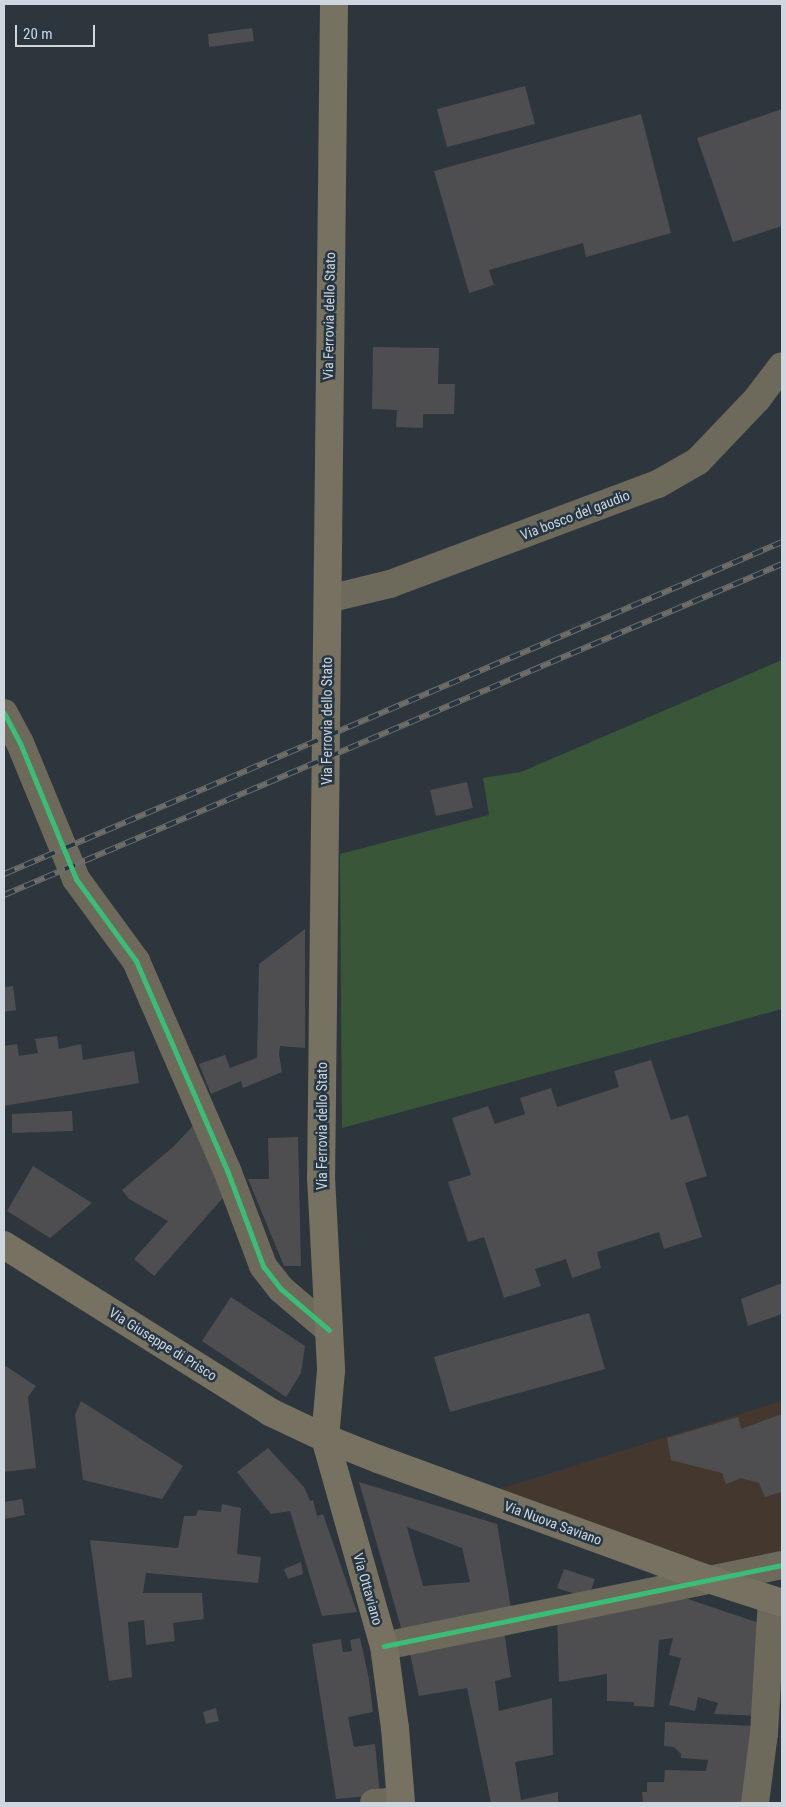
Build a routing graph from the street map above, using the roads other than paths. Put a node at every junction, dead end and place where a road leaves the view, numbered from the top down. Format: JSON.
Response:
{"nodes":[{"id":1,"x":334,"y":4,"type":"edge"},
{"id":2,"x":782,"y":366,"type":"edge"},
{"id":3,"x":328,"y":599,"type":"junction"},
{"id":4,"x":4,"y":713,"type":"edge"},
{"id":5,"x":4,"y":1245,"type":"edge"},
{"id":6,"x":329,"y":1330,"type":"junction"},
{"id":7,"x":325,"y":1438,"type":"junction"},
{"id":8,"x":782,"y":1565,"type":"edge"},
{"id":9,"x":711,"y":1580,"type":"junction"},
{"id":10,"x":777,"y":1601,"type":"edge"},
{"id":11,"x":384,"y":1646,"type":"junction"},
{"id":12,"x":392,"y":1802,"type":"edge"},
{"id":13,"x":755,"y":1803,"type":"edge"}],
"edges":[{"from":1,"to":3,"type":"main road","name":"Via Ferrovia dello Stato"},
{"from":2,"to":3,"type":"street","name":"Via bosco del gaudio"},
{"from":3,"to":6,"type":"main road","name":"Via Ferrovia dello Stato"},
{"from":4,"to":6,"type":"street"},
{"from":5,"to":7,"type":"main road","name":"Via Giuseppe di Prisco"},
{"from":6,"to":7,"type":"main road","name":"Via Ferrovia dello Stato"},
{"from":7,"to":9,"type":"main road","name":"Via Nuova Saviano"},
{"from":7,"to":11,"type":"main road","name":"Via Ottaviano"},
{"from":8,"to":9,"type":"street"},
{"from":9,"to":10,"type":"main road","name":"Via Nuova Saviano"},
{"from":9,"to":11,"type":"street"},
{"from":10,"to":13,"type":"street"},
{"from":11,"to":12,"type":"main road","name":"Via Ottaviano"}]}
